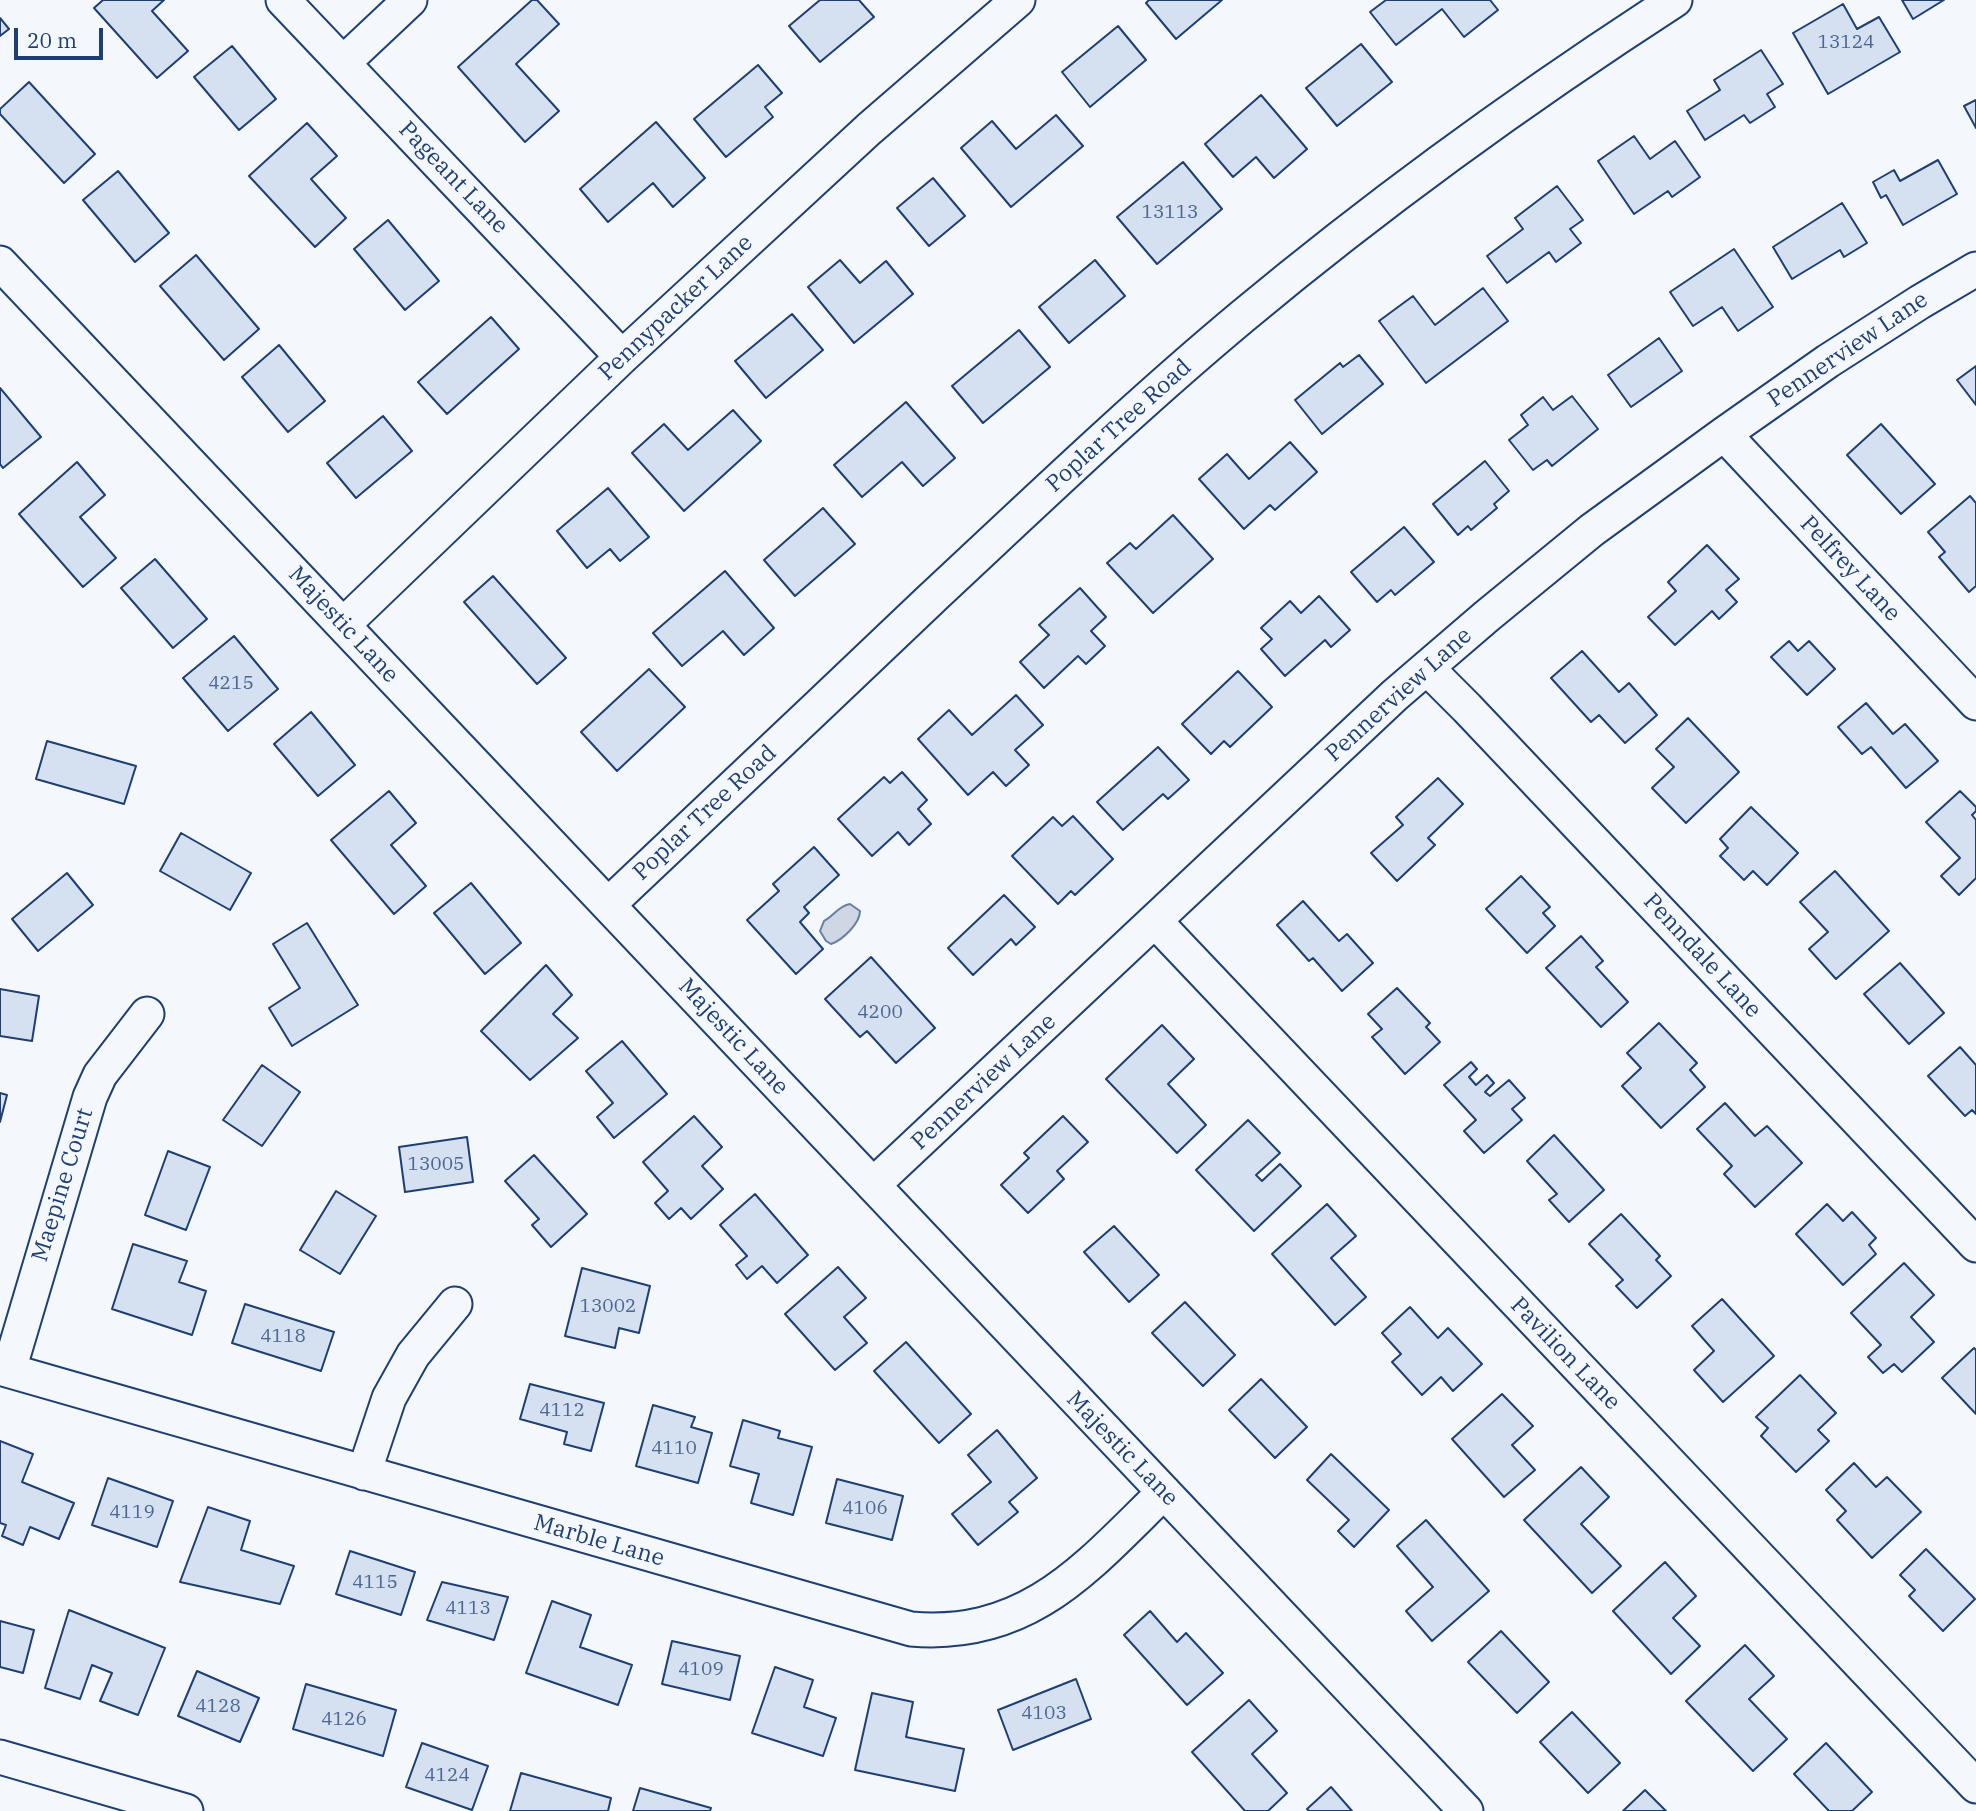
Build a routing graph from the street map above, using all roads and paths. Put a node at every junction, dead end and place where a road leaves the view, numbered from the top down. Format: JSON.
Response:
{"nodes":[{"id":1,"x":283,"y":0,"type":"edge"},
{"id":2,"x":410,"y":0,"type":"edge"},
{"id":3,"x":1018,"y":0,"type":"edge"},
{"id":4,"x":1675,"y":0,"type":"edge"},
{"id":5,"x":343,"y":63,"type":"junction"},
{"id":6,"x":0,"y":263,"type":"edge"},
{"id":7,"x":1976,"y":269,"type":"edge"},
{"id":8,"x":622,"y":357,"type":"junction"},
{"id":9,"x":1724,"y":434,"type":"junction"},
{"id":10,"x":342,"y":625,"type":"junction"},
{"id":11,"x":1427,"y":668,"type":"junction"},
{"id":12,"x":1976,"y":703,"type":"edge"},
{"id":13,"x":608,"y":905,"type":"junction"},
{"id":14,"x":1155,"y":922,"type":"junction"},
{"id":15,"x":148,"y":1014,"type":"dead end"},
{"id":16,"x":873,"y":1185,"type":"junction"},
{"id":17,"x":1976,"y":1245,"type":"edge"},
{"id":18,"x":455,"y":1304,"type":"dead end"},
{"id":19,"x":4,"y":1369,"type":"edge"},
{"id":20,"x":364,"y":1473,"type":"junction"},
{"id":21,"x":1164,"y":1492,"type":"junction"},
{"id":22,"x":0,"y":1757,"type":"edge"},
{"id":23,"x":1976,"y":1786,"type":"edge"},
{"id":24,"x":187,"y":1811,"type":"edge"},
{"id":25,"x":1466,"y":1811,"type":"edge"}],
"edges":[{"from":1,"to":5,"type":"street","name":"Pageant Lane"},
{"from":2,"to":5,"type":"street"},
{"from":3,"to":8,"type":"street","name":"Pennypacker Lane"},
{"from":4,"to":13,"type":"street","name":"Poplar Tree Road"},
{"from":5,"to":8,"type":"street","name":"Pageant Lane"},
{"from":6,"to":10,"type":"street","name":"Majestic Lane"},
{"from":7,"to":9,"type":"street","name":"Pennerview Lane"},
{"from":8,"to":10,"type":"street","name":"Pennypacker Lane"},
{"from":9,"to":11,"type":"street","name":"Pennerview Lane"},
{"from":9,"to":12,"type":"street","name":"Pelfrey Lane"},
{"from":10,"to":13,"type":"street","name":"Majestic Lane"},
{"from":11,"to":14,"type":"street","name":"Pennerview Lane"},
{"from":11,"to":17,"type":"street","name":"Penndale Lane"},
{"from":13,"to":16,"type":"street","name":"Majestic Lane"},
{"from":14,"to":16,"type":"street","name":"Pennerview Lane"},
{"from":14,"to":23,"type":"street","name":"Pavilion Lane"},
{"from":15,"to":19,"type":"street","name":"Maepine Court"},
{"from":16,"to":21,"type":"street","name":"Majestic Lane"},
{"from":18,"to":20,"type":"street"},
{"from":19,"to":20,"type":"street","name":"Marble Lane"},
{"from":20,"to":21,"type":"street","name":"Marble Lane"},
{"from":21,"to":25,"type":"street","name":"Majestic Lane"},
{"from":22,"to":24,"type":"street"}]}
